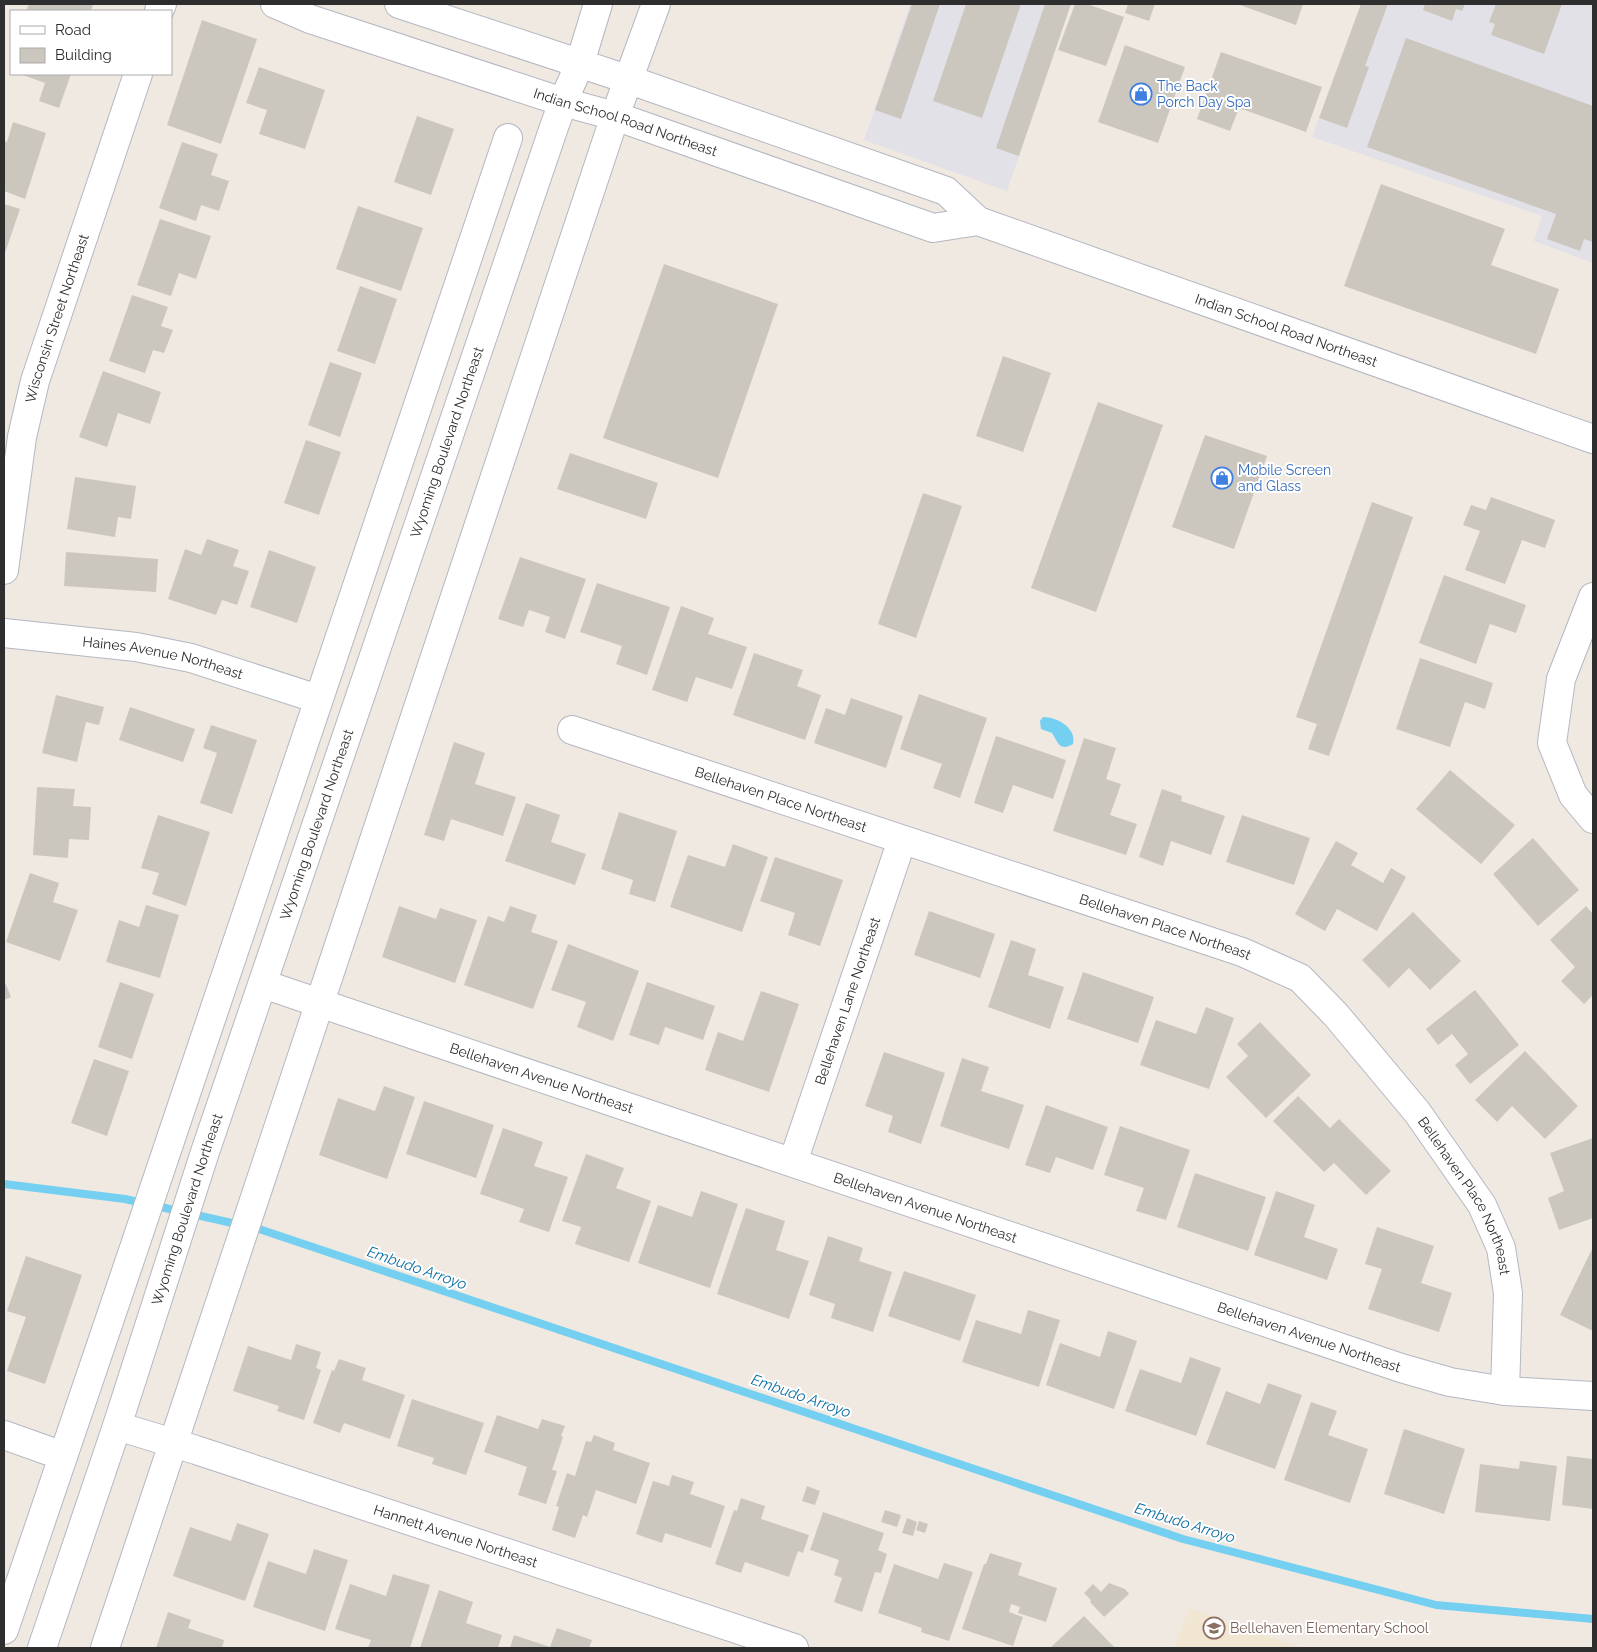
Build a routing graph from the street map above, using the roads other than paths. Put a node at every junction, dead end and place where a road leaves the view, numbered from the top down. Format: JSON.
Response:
{"nodes":[{"id":1,"x":275,"y":4,"type":"edge"},
{"id":2,"x":399,"y":4,"type":"edge"},
{"id":3,"x":598,"y":4,"type":"edge"},
{"id":4,"x":656,"y":4,"type":"edge"},
{"id":5,"x":580,"y":63,"type":"junction"},
{"id":6,"x":138,"y":75,"type":"edge"},
{"id":7,"x":630,"y":80,"type":"junction"},
{"id":8,"x":563,"y":102,"type":"junction"},
{"id":9,"x":615,"y":116,"type":"junction"},
{"id":10,"x":508,"y":138,"type":"dead end"},
{"id":11,"x":978,"y":221,"type":"junction"},
{"id":12,"x":1593,"y":439,"type":"edge"},
{"id":13,"x":4,"y":570,"type":"edge"},
{"id":14,"x":1593,"y":597,"type":"edge"},
{"id":15,"x":4,"y":634,"type":"edge"},
{"id":16,"x":318,"y":698,"type":"junction"},
{"id":17,"x":572,"y":730,"type":"dead end"},
{"id":18,"x":1593,"y":819,"type":"edge"},
{"id":19,"x":902,"y":840,"type":"junction"},
{"id":20,"x":263,"y":984,"type":"junction"},
{"id":21,"x":321,"y":1003,"type":"junction"},
{"id":22,"x":793,"y":1162,"type":"junction"},
{"id":23,"x":1505,"y":1391,"type":"junction"},
{"id":24,"x":1593,"y":1396,"type":"edge"},
{"id":25,"x":117,"y":1426,"type":"junction"},
{"id":26,"x":4,"y":1436,"type":"edge"},
{"id":27,"x":175,"y":1443,"type":"junction"},
{"id":28,"x":63,"y":1456,"type":"junction"},
{"id":29,"x":4,"y":1630,"type":"edge"},
{"id":30,"x":42,"y":1648,"type":"edge"},
{"id":31,"x":106,"y":1648,"type":"edge"},
{"id":32,"x":794,"y":1648,"type":"edge"}],
"edges":[{"from":1,"to":8,"type":"street","name":"Indian School Road Northeast"},
{"from":2,"to":5,"type":"street","name":"Indian School Road Northeast"},
{"from":3,"to":5,"type":"street","name":"Wyoming Boulevard Northeast"},
{"from":4,"to":7,"type":"street"},
{"from":5,"to":7,"type":"street","name":"Indian School Road Northeast"},
{"from":5,"to":8,"type":"street","name":"Wyoming Boulevard Northeast"},
{"from":6,"to":13,"type":"street","name":"Wisconsin Street Northeast"},
{"from":7,"to":9,"type":"street"},
{"from":7,"to":11,"type":"street","name":"Indian School Road Northeast"},
{"from":8,"to":9,"type":"street","name":"Indian School Road Northeast"},
{"from":8,"to":20,"type":"street","name":"Wyoming Boulevard Northeast"},
{"from":9,"to":11,"type":"street","name":"Indian School Road Northeast"},
{"from":9,"to":21,"type":"street"},
{"from":10,"to":16,"type":"street"},
{"from":11,"to":12,"type":"street","name":"Indian School Road Northeast"},
{"from":14,"to":18,"type":"street"},
{"from":15,"to":16,"type":"street","name":"Haines Avenue Northeast"},
{"from":16,"to":28,"type":"street"},
{"from":17,"to":19,"type":"street","name":"Bellehaven Place Northeast"},
{"from":19,"to":22,"type":"street","name":"Bellehaven Lane Northeast"},
{"from":19,"to":23,"type":"street","name":"Bellehaven Place Northeast"},
{"from":20,"to":21,"type":"street","name":"Bellehaven Avenue Northeast"},
{"from":20,"to":25,"type":"street","name":"Wyoming Boulevard Northeast"},
{"from":21,"to":22,"type":"street","name":"Bellehaven Avenue Northeast"},
{"from":21,"to":27,"type":"street"},
{"from":22,"to":23,"type":"street","name":"Bellehaven Avenue Northeast"},
{"from":23,"to":24,"type":"street","name":"Bellehaven Avenue Northeast"},
{"from":25,"to":27,"type":"street","name":"Hannett Avenue Northeast"},
{"from":25,"to":30,"type":"street","name":"Wyoming Boulevard Northeast"},
{"from":26,"to":28,"type":"street"},
{"from":27,"to":31,"type":"street"},
{"from":27,"to":32,"type":"street","name":"Hannett Avenue Northeast"},
{"from":28,"to":29,"type":"street"}]}
